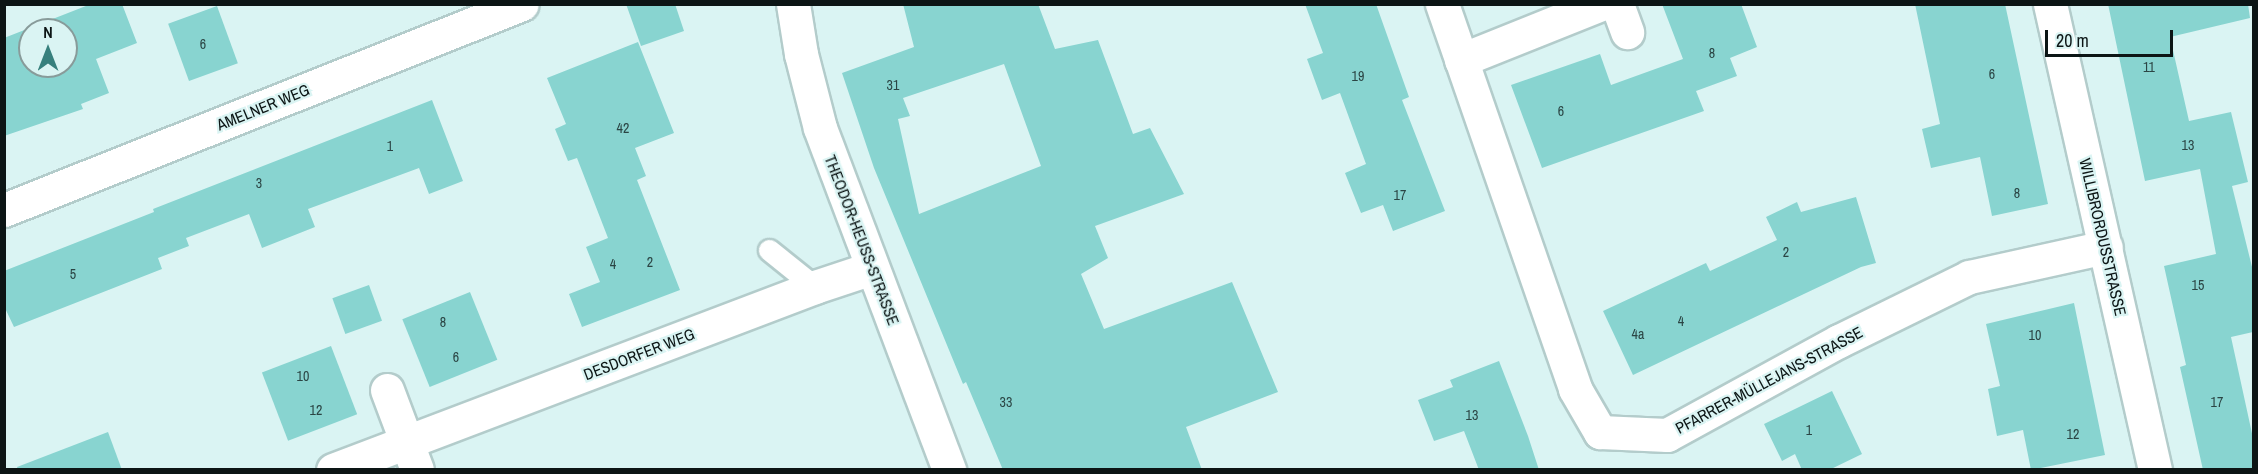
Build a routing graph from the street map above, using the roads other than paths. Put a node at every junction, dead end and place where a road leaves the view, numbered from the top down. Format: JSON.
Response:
{"nodes":[{"id":1,"x":522,"y":4,"type":"edge"},
{"id":2,"x":793,"y":4,"type":"edge"},
{"id":3,"x":1442,"y":4,"type":"edge"},
{"id":4,"x":1600,"y":4,"type":"edge"},
{"id":5,"x":2050,"y":4,"type":"edge"},
{"id":6,"x":1461,"y":60,"type":"junction"},
{"id":7,"x":4,"y":210,"type":"edge"},
{"id":8,"x":2106,"y":247,"type":"junction"},
{"id":9,"x":769,"y":250,"type":"dead end"},
{"id":10,"x":872,"y":268,"type":"junction"},
{"id":11,"x":815,"y":287,"type":"junction"},
{"id":12,"x":387,"y":390,"type":"dead end"},
{"id":13,"x":412,"y":456,"type":"edge"},
{"id":14,"x":333,"y":470,"type":"edge"},
{"id":15,"x":949,"y":470,"type":"edge"},
{"id":16,"x":2155,"y":470,"type":"edge"}],
"edges":[{"from":1,"to":7,"type":"street","name":"AMELNER WEG"},
{"from":2,"to":10,"type":"street","name":"THEODOR-HEUSS-STRASSE"},
{"from":3,"to":6,"type":"street","name":"PFARRER-MÜLLEJANS-STRASSE"},
{"from":4,"to":6,"type":"street"},
{"from":5,"to":8,"type":"street","name":"WILLIBRORDUSSTRASSE"},
{"from":6,"to":8,"type":"street","name":"PFARRER-MÜLLEJANS-STRASSE"},
{"from":8,"to":16,"type":"street","name":"WILLIBRORDUSSTRASSE"},
{"from":9,"to":11,"type":"lane"},
{"from":10,"to":11,"type":"street","name":"DESDORFER WEG"},
{"from":10,"to":15,"type":"street","name":"THEODOR-HEUSS-STRASSE"},
{"from":11,"to":13,"type":"street","name":"DESDORFER WEG"},
{"from":12,"to":13,"type":"street"},
{"from":13,"to":14,"type":"street","name":"DESDORFER WEG"}]}
